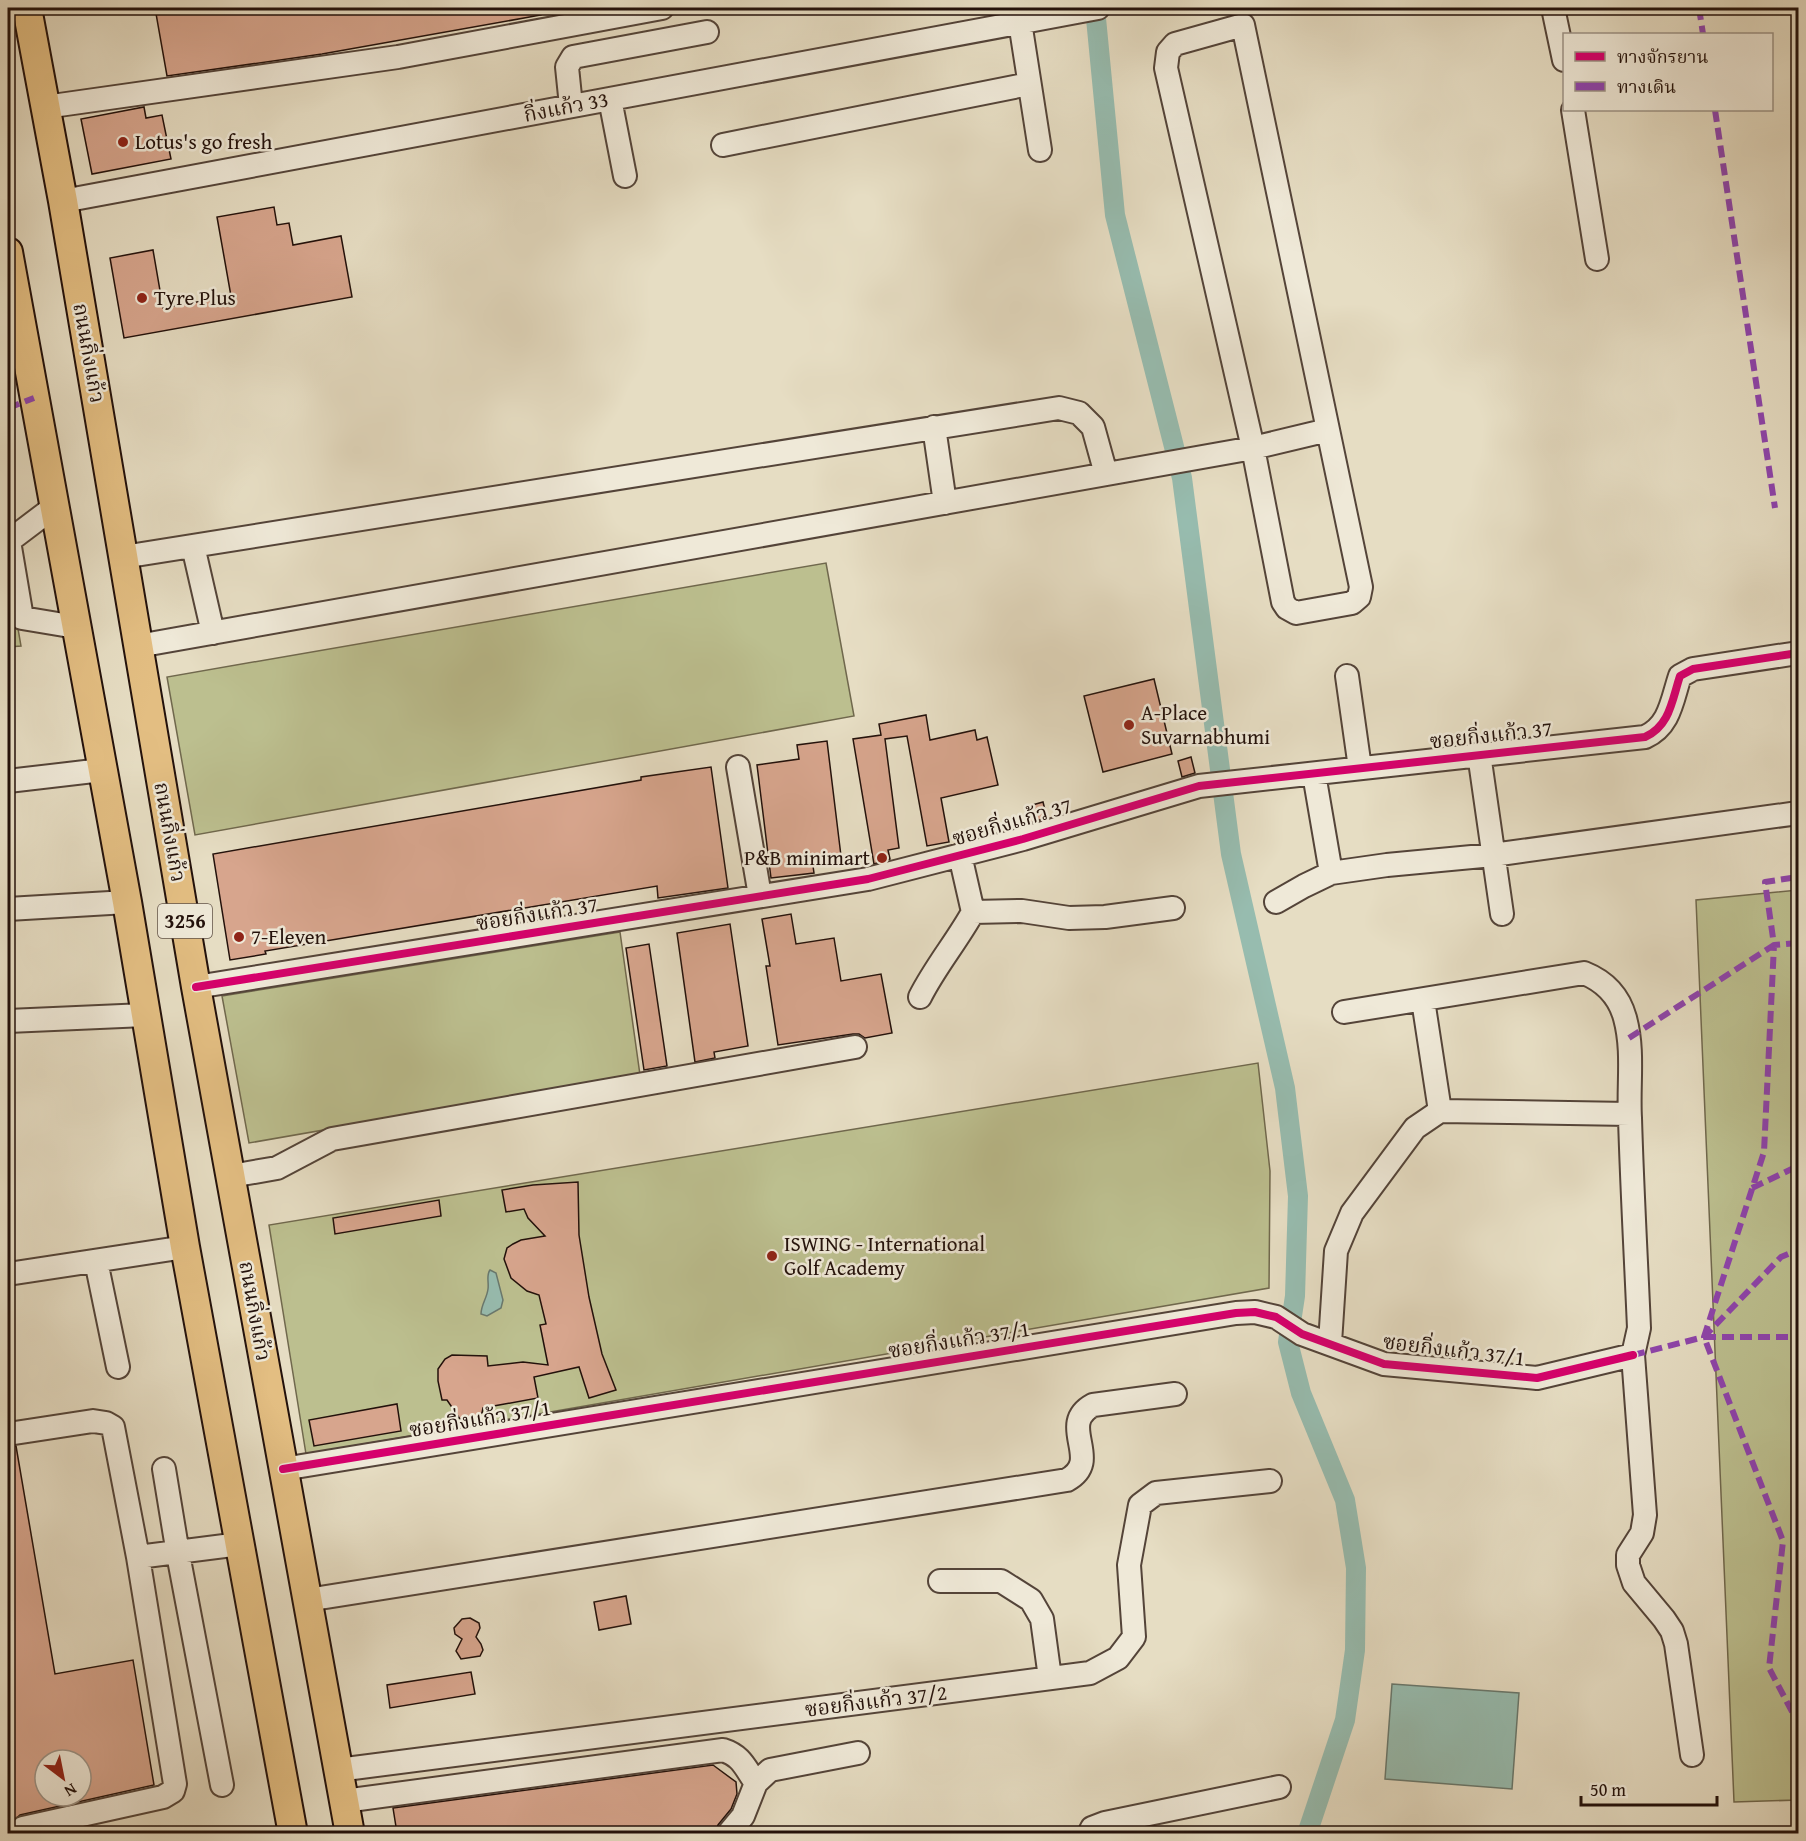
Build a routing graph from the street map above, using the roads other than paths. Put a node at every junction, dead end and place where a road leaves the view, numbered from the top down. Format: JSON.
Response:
{"nodes":[{"id":1,"x":27,"y":8,"type":"edge"},
{"id":2,"x":662,"y":8,"type":"edge"},
{"id":3,"x":1098,"y":8,"type":"edge"},
{"id":4,"x":1553,"y":8,"type":"edge"},
{"id":5,"x":1242,"y":16,"type":"edge"},
{"id":6,"x":1026,"y":17,"type":"edge"},
{"id":7,"x":707,"y":32,"type":"dead end"},
{"id":8,"x":1563,"y":55,"type":"edge"},
{"id":9,"x":1029,"y":84,"type":"junction"},
{"id":10,"x":610,"y":99,"type":"junction"},
{"id":11,"x":571,"y":106,"type":"junction"},
{"id":12,"x":45,"y":107,"type":"junction"},
{"id":13,"x":1573,"y":111,"type":"edge"},
{"id":14,"x":723,"y":146,"type":"dead end"},
{"id":15,"x":1040,"y":150,"type":"dead end"},
{"id":16,"x":625,"y":176,"type":"dead end"},
{"id":17,"x":63,"y":201,"type":"junction"},
{"id":18,"x":8,"y":252,"type":"edge"},
{"id":19,"x":1598,"y":259,"type":"dead end"},
{"id":20,"x":934,"y":427,"type":"junction"},
{"id":21,"x":1328,"y":430,"type":"junction"},
{"id":22,"x":1253,"y":448,"type":"junction"},
{"id":23,"x":1106,"y":474,"type":"junction"},
{"id":24,"x":945,"y":503,"type":"junction"},
{"id":25,"x":54,"y":507,"type":"junction"},
{"id":26,"x":8,"y":541,"type":"edge"},
{"id":27,"x":194,"y":546,"type":"junction"},
{"id":28,"x":123,"y":557,"type":"junction"},
{"id":29,"x":15,"y":619,"type":"edge"},
{"id":30,"x":76,"y":627,"type":"junction"},
{"id":31,"x":213,"y":633,"type":"junction"},
{"id":32,"x":138,"y":646,"type":"junction"},
{"id":33,"x":1798,"y":653,"type":"edge"},
{"id":34,"x":1347,"y":676,"type":"dead end"},
{"id":35,"x":1479,"y":754,"type":"junction"},
{"id":36,"x":738,"y":767,"type":"dead end"},
{"id":37,"x":1360,"y":768,"type":"junction"},
{"id":38,"x":102,"y":770,"type":"junction"},
{"id":39,"x":1314,"y":774,"type":"junction"},
{"id":40,"x":8,"y":781,"type":"edge"},
{"id":41,"x":1798,"y":813,"type":"edge"},
{"id":42,"x":960,"y":855,"type":"junction"},
{"id":43,"x":1493,"y":855,"type":"junction"},
{"id":44,"x":1331,"y":873,"type":"junction"},
{"id":45,"x":760,"y":896,"type":"junction"},
{"id":46,"x":127,"y":902,"type":"junction"},
{"id":47,"x":1276,"y":902,"type":"dead end"},
{"id":48,"x":1173,"y":908,"type":"dead end"},
{"id":49,"x":8,"y":909,"type":"edge"},
{"id":50,"x":973,"y":912,"type":"junction"},
{"id":51,"x":1502,"y":914,"type":"dead end"},
{"id":52,"x":196,"y":987,"type":"junction"},
{"id":53,"x":920,"y":997,"type":"dead end"},
{"id":54,"x":1423,"y":1000,"type":"junction"},
{"id":55,"x":1344,"y":1012,"type":"dead end"},
{"id":56,"x":145,"y":1015,"type":"junction"},
{"id":57,"x":8,"y":1021,"type":"edge"},
{"id":58,"x":855,"y":1047,"type":"dead end"},
{"id":59,"x":1440,"y":1111,"type":"junction"},
{"id":60,"x":1629,"y":1114,"type":"junction"},
{"id":61,"x":231,"y":1176,"type":"junction"},
{"id":62,"x":185,"y":1247,"type":"junction"},
{"id":63,"x":96,"y":1261,"type":"junction"},
{"id":64,"x":8,"y":1274,"type":"edge"},
{"id":65,"x":1330,"y":1343,"type":"junction"},
{"id":66,"x":1633,"y":1355,"type":"junction"},
{"id":67,"x":118,"y":1367,"type":"dead end"},
{"id":68,"x":1175,"y":1394,"type":"dead end"},
{"id":69,"x":8,"y":1434,"type":"edge"},
{"id":70,"x":164,"y":1469,"type":"dead end"},
{"id":71,"x":283,"y":1469,"type":"junction"},
{"id":72,"x":1270,"y":1481,"type":"dead end"},
{"id":73,"x":240,"y":1544,"type":"junction"},
{"id":74,"x":178,"y":1554,"type":"junction"},
{"id":75,"x":138,"y":1557,"type":"junction"},
{"id":76,"x":940,"y":1581,"type":"dead end"},
{"id":77,"x":308,"y":1600,"type":"junction"},
{"id":78,"x":1050,"y":1678,"type":"junction"},
{"id":79,"x":858,"y":1753,"type":"dead end"},
{"id":80,"x":1692,"y":1755,"type":"dead end"},
{"id":81,"x":338,"y":1770,"type":"junction"},
{"id":82,"x":756,"y":1783,"type":"junction"},
{"id":83,"x":222,"y":1785,"type":"dead end"},
{"id":84,"x":1279,"y":1787,"type":"dead end"},
{"id":85,"x":344,"y":1801,"type":"junction"},
{"id":86,"x":18,"y":1833,"type":"edge"},
{"id":87,"x":293,"y":1833,"type":"edge"},
{"id":88,"x":350,"y":1833,"type":"edge"},
{"id":89,"x":728,"y":1833,"type":"edge"},
{"id":90,"x":1089,"y":1833,"type":"edge"}],
"edges":[{"from":1,"to":12,"type":"main road","name":"ถนนกิ่งแก้ว","number":"3256"},
{"from":2,"to":12,"type":"street"},
{"from":3,"to":6,"type":"street","name":"กิ่งแก้ว 33"},
{"from":4,"to":8,"type":"street"},
{"from":5,"to":21,"type":"street"},
{"from":5,"to":22,"type":"street"},
{"from":6,"to":9,"type":"street"},
{"from":6,"to":10,"type":"street","name":"กิ่งแก้ว 33"},
{"from":7,"to":11,"type":"street"},
{"from":9,"to":14,"type":"street"},
{"from":9,"to":15,"type":"street"},
{"from":10,"to":11,"type":"street","name":"กิ่งแก้ว 33"},
{"from":10,"to":16,"type":"street"},
{"from":11,"to":17,"type":"street","name":"กิ่งแก้ว 33"},
{"from":12,"to":17,"type":"main road","name":"ถนนกิ่งแก้ว","number":"3256"},
{"from":13,"to":19,"type":"street"},
{"from":17,"to":28,"type":"main road","name":"ถนนกิ่งแก้ว","number":"3256"},
{"from":18,"to":25,"type":"main road","number":"3256"},
{"from":20,"to":23,"type":"street"},
{"from":20,"to":24,"type":"street"},
{"from":20,"to":27,"type":"street"},
{"from":21,"to":22,"type":"street"},
{"from":21,"to":22,"type":"street"},
{"from":22,"to":23,"type":"street"},
{"from":23,"to":24,"type":"street"},
{"from":24,"to":31,"type":"street"},
{"from":25,"to":26,"type":"street"},
{"from":25,"to":30,"type":"main road","number":"3256"},
{"from":26,"to":29,"type":"street"},
{"from":27,"to":28,"type":"street"},
{"from":27,"to":31,"type":"street"},
{"from":28,"to":32,"type":"main road","name":"ถนนกิ่งแก้ว","number":"3256"},
{"from":29,"to":30,"type":"street"},
{"from":30,"to":38,"type":"main road","number":"3256"},
{"from":31,"to":32,"type":"street"},
{"from":32,"to":52,"type":"main road","name":"ถนนกิ่งแก้ว","number":"3256"},
{"from":33,"to":35,"type":"street","name":"ซอยกิ่งแก้ว 37"},
{"from":34,"to":37,"type":"street"},
{"from":35,"to":37,"type":"street","name":"ซอยกิ่งแก้ว 37"},
{"from":35,"to":43,"type":"street"},
{"from":36,"to":45,"type":"street"},
{"from":37,"to":39,"type":"street","name":"ซอยกิ่งแก้ว 37"},
{"from":38,"to":40,"type":"street"},
{"from":38,"to":46,"type":"main road","number":"3256"},
{"from":39,"to":42,"type":"street","name":"ซอยกิ่งแก้ว 37"},
{"from":39,"to":44,"type":"street"},
{"from":41,"to":43,"type":"street"},
{"from":42,"to":45,"type":"street","name":"ซอยกิ่งแก้ว 37"},
{"from":42,"to":50,"type":"street"},
{"from":43,"to":44,"type":"street"},
{"from":43,"to":51,"type":"street"},
{"from":44,"to":47,"type":"street"},
{"from":45,"to":52,"type":"street","name":"ซอยกิ่งแก้ว 37"},
{"from":46,"to":49,"type":"street"},
{"from":46,"to":56,"type":"main road","number":"3256"},
{"from":48,"to":50,"type":"street"},
{"from":50,"to":53,"type":"street"},
{"from":52,"to":61,"type":"main road","name":"ถนนกิ่งแก้ว","number":"3256"},
{"from":54,"to":55,"type":"street"},
{"from":54,"to":59,"type":"street"},
{"from":54,"to":60,"type":"street"},
{"from":56,"to":57,"type":"street"},
{"from":56,"to":62,"type":"main road","number":"3256"},
{"from":58,"to":61,"type":"street"},
{"from":59,"to":60,"type":"street"},
{"from":59,"to":65,"type":"street"},
{"from":60,"to":66,"type":"street"},
{"from":61,"to":71,"type":"main road","name":"ถนนกิ่งแก้ว","number":"3256"},
{"from":62,"to":63,"type":"street"},
{"from":62,"to":73,"type":"main road","number":"3256"},
{"from":63,"to":64,"type":"street"},
{"from":63,"to":67,"type":"street"},
{"from":65,"to":66,"type":"street","name":"ซอยกิ่งแก้ว 37/1"},
{"from":65,"to":71,"type":"street","name":"ซอยกิ่งแก้ว 37/1"},
{"from":66,"to":80,"type":"street"},
{"from":68,"to":77,"type":"street"},
{"from":69,"to":75,"type":"street"},
{"from":70,"to":74,"type":"street"},
{"from":71,"to":77,"type":"main road","name":"ถนนกิ่งแก้ว","number":"3256"},
{"from":72,"to":78,"type":"street","name":"ซอยกิ่งแก้ว 37/2"},
{"from":73,"to":74,"type":"street"},
{"from":73,"to":87,"type":"main road","number":"3256"},
{"from":74,"to":75,"type":"street"},
{"from":74,"to":83,"type":"street"},
{"from":75,"to":86,"type":"street"},
{"from":76,"to":78,"type":"street"},
{"from":77,"to":81,"type":"main road","name":"ถนนกิ่งแก้ว","number":"3256"},
{"from":78,"to":81,"type":"street","name":"ซอยกิ่งแก้ว 37/2"},
{"from":79,"to":82,"type":"street"},
{"from":81,"to":85,"type":"main road","name":"ถนนกิ่งแก้ว","number":"3256"},
{"from":82,"to":85,"type":"street"},
{"from":82,"to":89,"type":"street"},
{"from":84,"to":90,"type":"street"},
{"from":85,"to":88,"type":"main road","name":"ถนนกิ่งแก้ว","number":"3256"}]}
